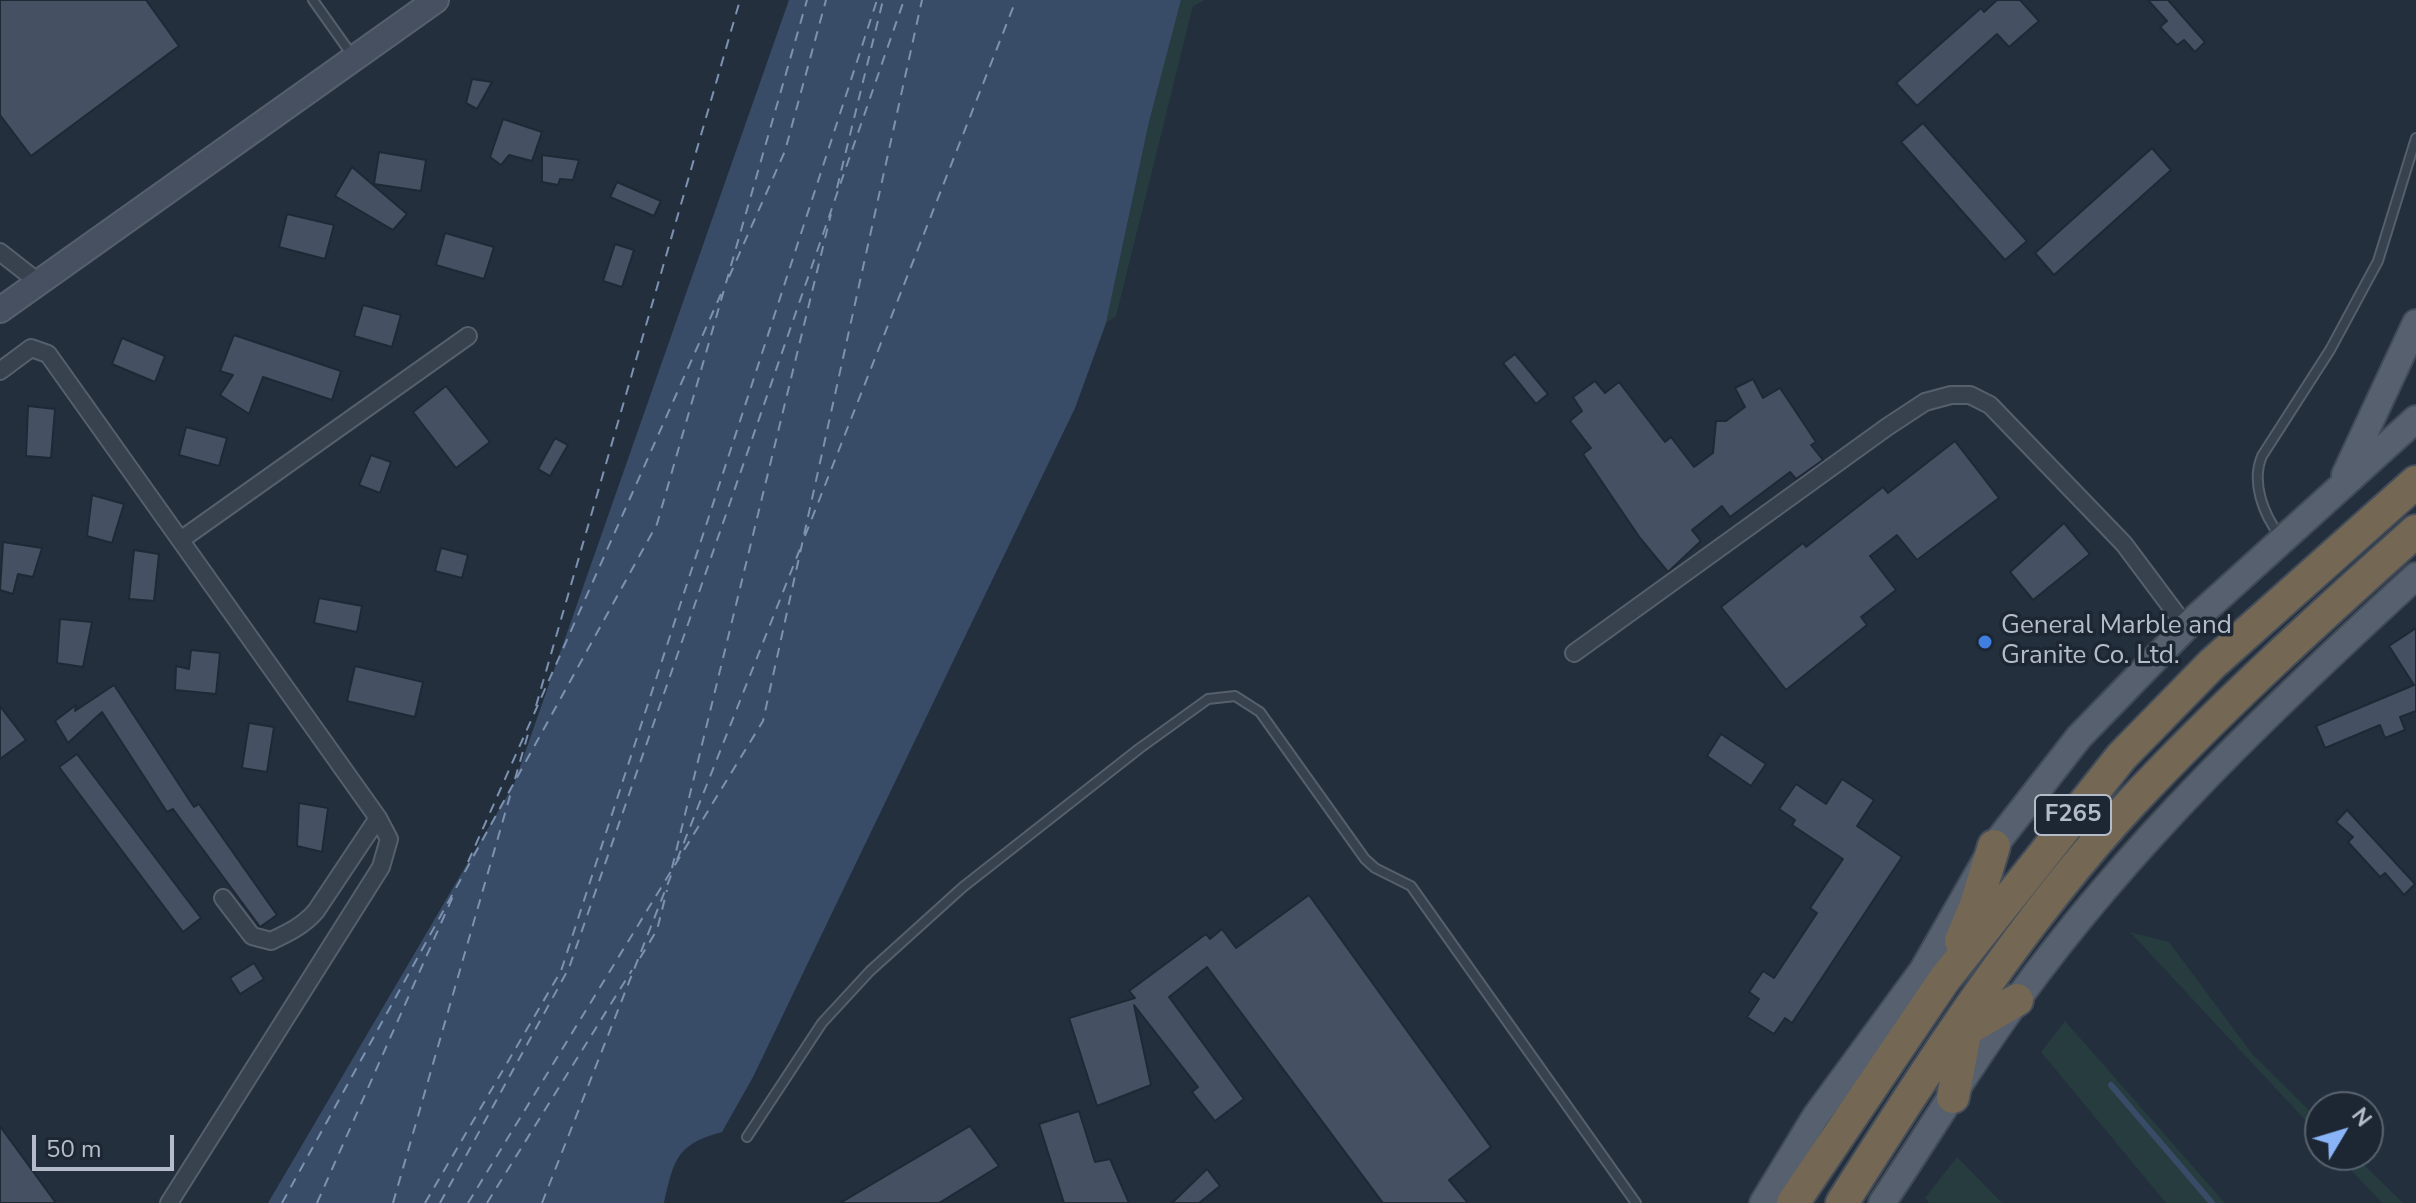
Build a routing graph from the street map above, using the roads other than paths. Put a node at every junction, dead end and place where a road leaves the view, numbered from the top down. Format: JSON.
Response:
{"nodes":[{"id":1,"x":313,"y":0,"type":"edge"},
{"id":2,"x":436,"y":0,"type":"edge"},
{"id":3,"x":355,"y":59,"type":"junction"},
{"id":4,"x":2416,"y":138,"type":"edge"},
{"id":5,"x":0,"y":252,"type":"edge"},
{"id":6,"x":37,"y":281,"type":"junction"},
{"id":7,"x":0,"y":310,"type":"edge"},
{"id":8,"x":2416,"y":323,"type":"edge"},
{"id":9,"x":468,"y":336,"type":"dead end"},
{"id":10,"x":0,"y":371,"type":"edge"},
{"id":11,"x":2416,"y":419,"type":"edge"},
{"id":12,"x":2416,"y":482,"type":"edge"},
{"id":13,"x":2339,"y":488,"type":"junction"},
{"id":14,"x":2416,"y":531,"type":"edge"},
{"id":15,"x":2281,"y":538,"type":"junction"},
{"id":16,"x":182,"y":539,"type":"junction"},
{"id":17,"x":2416,"y":576,"type":"edge"},
{"id":18,"x":2416,"y":600,"type":"edge"},
{"id":19,"x":2186,"y":627,"type":"junction"},
{"id":20,"x":2344,"y":646,"type":"junction"},
{"id":21,"x":1574,"y":653,"type":"dead end"},
{"id":22,"x":378,"y":818,"type":"junction"},
{"id":23,"x":1994,"y":846,"type":"junction"},
{"id":24,"x":2031,"y":871,"type":"junction"},
{"id":25,"x":223,"y":898,"type":"dead end"},
{"id":26,"x":1976,"y":905,"type":"junction"},
{"id":27,"x":1934,"y":981,"type":"junction"},
{"id":28,"x":2017,"y":1000,"type":"junction"},
{"id":29,"x":1975,"y":1005,"type":"junction"},
{"id":30,"x":1953,"y":1097,"type":"junction"},
{"id":31,"x":747,"y":1137,"type":"dead end"},
{"id":32,"x":169,"y":1203,"type":"edge"},
{"id":33,"x":1636,"y":1203,"type":"edge"},
{"id":34,"x":1763,"y":1203,"type":"edge"},
{"id":35,"x":1793,"y":1203,"type":"edge"},
{"id":36,"x":1842,"y":1203,"type":"edge"},
{"id":37,"x":1882,"y":1203,"type":"edge"}],
"edges":[{"from":1,"to":3,"type":"lane"},
{"from":2,"to":3,"type":"main road"},
{"from":3,"to":6,"type":"main road"},
{"from":4,"to":15,"type":"lane"},
{"from":5,"to":6,"type":"street"},
{"from":6,"to":7,"type":"main road"},
{"from":8,"to":13,"type":"main road"},
{"from":9,"to":16,"type":"street"},
{"from":10,"to":16,"type":"street"},
{"from":11,"to":13,"type":"main road"},
{"from":12,"to":24,"type":"highway","number":"F265"},
{"from":13,"to":15,"type":"main road"},
{"from":14,"to":29,"type":"highway","number":"F265"},
{"from":15,"to":19,"type":"main road"},
{"from":16,"to":22,"type":"street"},
{"from":17,"to":20,"type":"main road"},
{"from":18,"to":20,"type":"main road"},
{"from":19,"to":21,"type":"street"},
{"from":19,"to":23,"type":"main road"},
{"from":20,"to":28,"type":"main road"},
{"from":22,"to":25,"type":"street"},
{"from":22,"to":32,"type":"street"},
{"from":23,"to":26,"type":"highway"},
{"from":23,"to":27,"type":"main road"},
{"from":24,"to":26,"type":"highway"},
{"from":24,"to":27,"type":"highway","number":"F265"},
{"from":26,"to":27,"type":"highway"},
{"from":27,"to":29,"type":"highway"},
{"from":27,"to":34,"type":"main road"},
{"from":27,"to":35,"type":"highway","number":"F265"},
{"from":28,"to":29,"type":"highway"},
{"from":28,"to":30,"type":"main road"},
{"from":29,"to":30,"type":"highway"},
{"from":29,"to":36,"type":"highway"},
{"from":30,"to":37,"type":"main road"},
{"from":31,"to":33,"type":"lane"}]}
